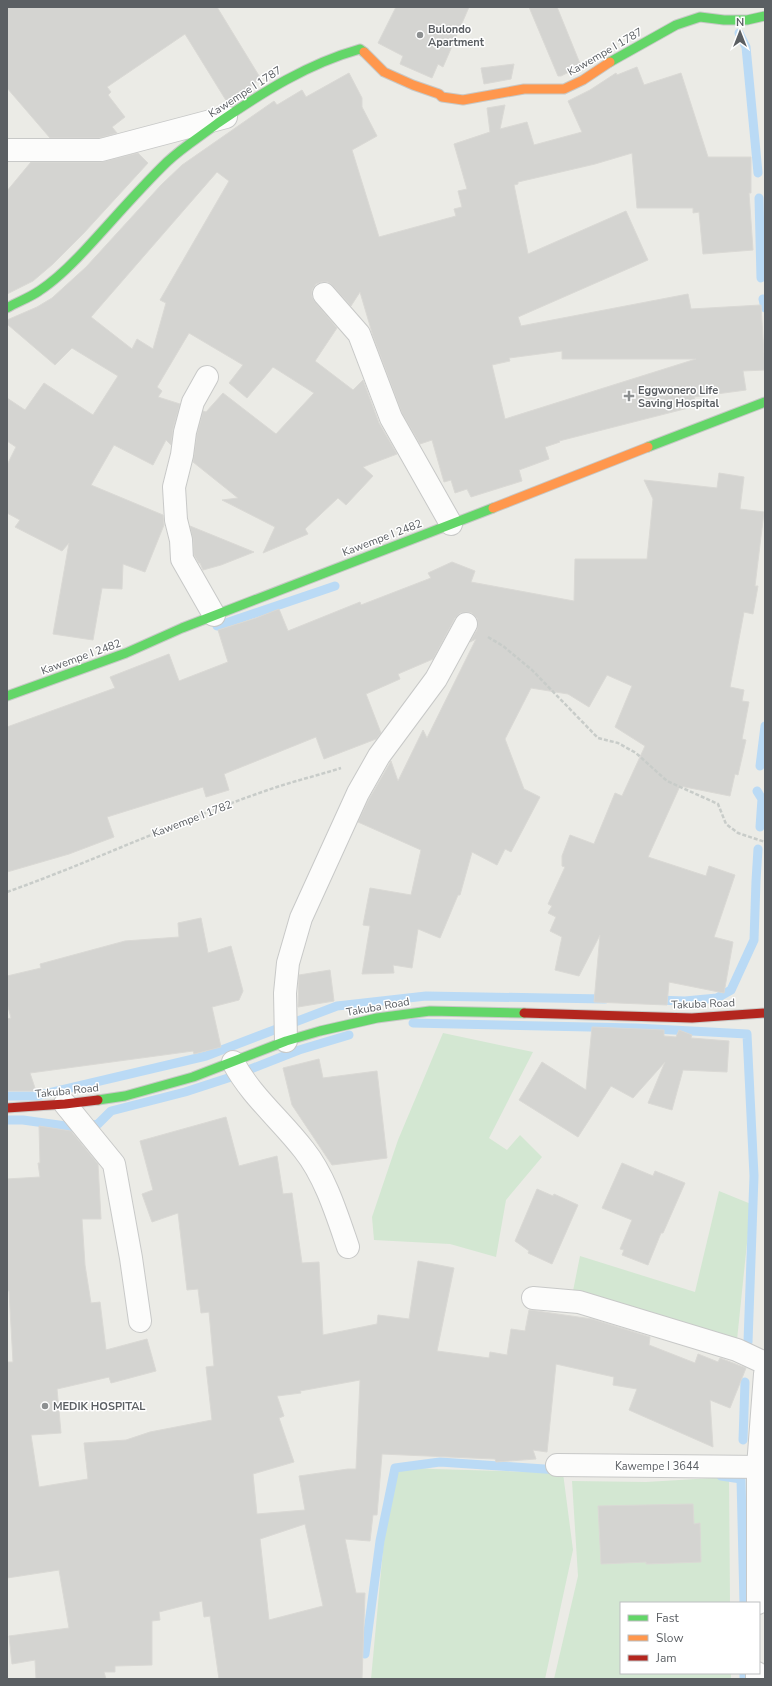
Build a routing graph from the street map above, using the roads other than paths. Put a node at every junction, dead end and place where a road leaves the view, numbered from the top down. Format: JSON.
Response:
{"nodes":[{"id":1,"x":765,"y":16,"type":"edge"},
{"id":2,"x":228,"y":117,"type":"junction"},
{"id":3,"x":7,"y":150,"type":"edge"},
{"id":4,"x":324,"y":294,"type":"dead end"},
{"id":5,"x":7,"y":308,"type":"edge"},
{"id":6,"x":207,"y":377,"type":"dead end"},
{"id":7,"x":765,"y":402,"type":"edge"},
{"id":8,"x":451,"y":524,"type":"junction"},
{"id":9,"x":214,"y":615,"type":"junction"},
{"id":10,"x":466,"y":624,"type":"road end"},
{"id":11,"x":7,"y":696,"type":"edge"},
{"id":12,"x":765,"y":1013,"type":"edge"},
{"id":13,"x":286,"y":1041,"type":"junction"},
{"id":14,"x":233,"y":1062,"type":"junction"},
{"id":15,"x":65,"y":1104,"type":"junction"},
{"id":16,"x":7,"y":1108,"type":"edge"},
{"id":17,"x":348,"y":1247,"type":"dead end"},
{"id":18,"x":533,"y":1298,"type":"dead end"},
{"id":19,"x":140,"y":1321,"type":"dead end"},
{"id":20,"x":765,"y":1363,"type":"edge"},
{"id":21,"x":765,"y":1374,"type":"edge"},
{"id":22,"x":557,"y":1465,"type":"dead end"},
{"id":23,"x":761,"y":1467,"type":"edge"},
{"id":24,"x":758,"y":1602,"type":"edge"}],
"edges":[{"from":1,"to":2,"type":"street","name":"Kawempe I 1787"},
{"from":2,"to":3,"type":"street"},
{"from":2,"to":5,"type":"street","name":"Kawempe I 1787"},
{"from":4,"to":8,"type":"street"},
{"from":6,"to":9,"type":"street"},
{"from":7,"to":8,"type":"street","name":"Kawempe I 2482"},
{"from":8,"to":9,"type":"street","name":"Kawempe I 2482"},
{"from":9,"to":11,"type":"street","name":"Kawempe I 2482"},
{"from":10,"to":13,"type":"street"},
{"from":12,"to":13,"type":"street","name":"Takuba Road"},
{"from":13,"to":14,"type":"street","name":"Takuba Road"},
{"from":14,"to":15,"type":"street","name":"Takuba Road"},
{"from":14,"to":17,"type":"street"},
{"from":15,"to":16,"type":"street","name":"Takuba Road"},
{"from":15,"to":19,"type":"street"},
{"from":18,"to":20,"type":"street"},
{"from":21,"to":23,"type":"street"},
{"from":22,"to":23,"type":"street","name":"Kawempe I 3644"},
{"from":23,"to":24,"type":"street"}]}
